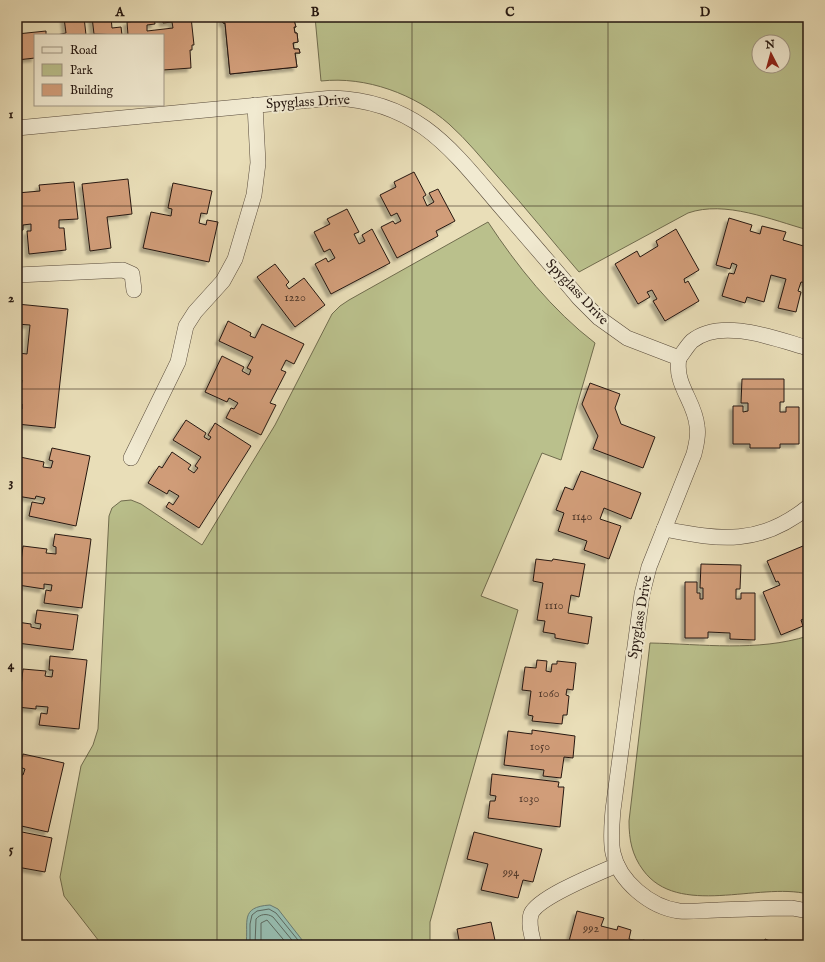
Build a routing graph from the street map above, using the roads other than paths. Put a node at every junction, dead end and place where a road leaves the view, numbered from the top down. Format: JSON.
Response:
{"nodes":[{"id":1,"x":256,"y":105,"type":"junction"},
{"id":2,"x":17,"y":128,"type":"edge"},
{"id":3,"x":17,"y":275,"type":"edge"},
{"id":4,"x":134,"y":290,"type":"dead end"},
{"id":5,"x":808,"y":348,"type":"edge"},
{"id":6,"x":679,"y":358,"type":"junction"},
{"id":7,"x":131,"y":458,"type":"dead end"},
{"id":8,"x":808,"y":507,"type":"edge"},
{"id":9,"x":664,"y":529,"type":"junction"},
{"id":10,"x":617,"y":865,"type":"junction"},
{"id":11,"x":808,"y":911,"type":"edge"},
{"id":12,"x":534,"y":945,"type":"edge"}],
"edges":[{"from":1,"to":2,"type":"street","name":"Spyglass Drive"},
{"from":1,"to":6,"type":"street","name":"Spyglass Drive"},
{"from":1,"to":7,"type":"street"},
{"from":3,"to":4,"type":"street"},
{"from":5,"to":6,"type":"street"},
{"from":6,"to":9,"type":"street","name":"Spyglass Drive"},
{"from":8,"to":9,"type":"street"},
{"from":9,"to":10,"type":"street","name":"Spyglass Drive"},
{"from":10,"to":11,"type":"street","name":"Spyglass Drive"},
{"from":10,"to":12,"type":"street"}]}
